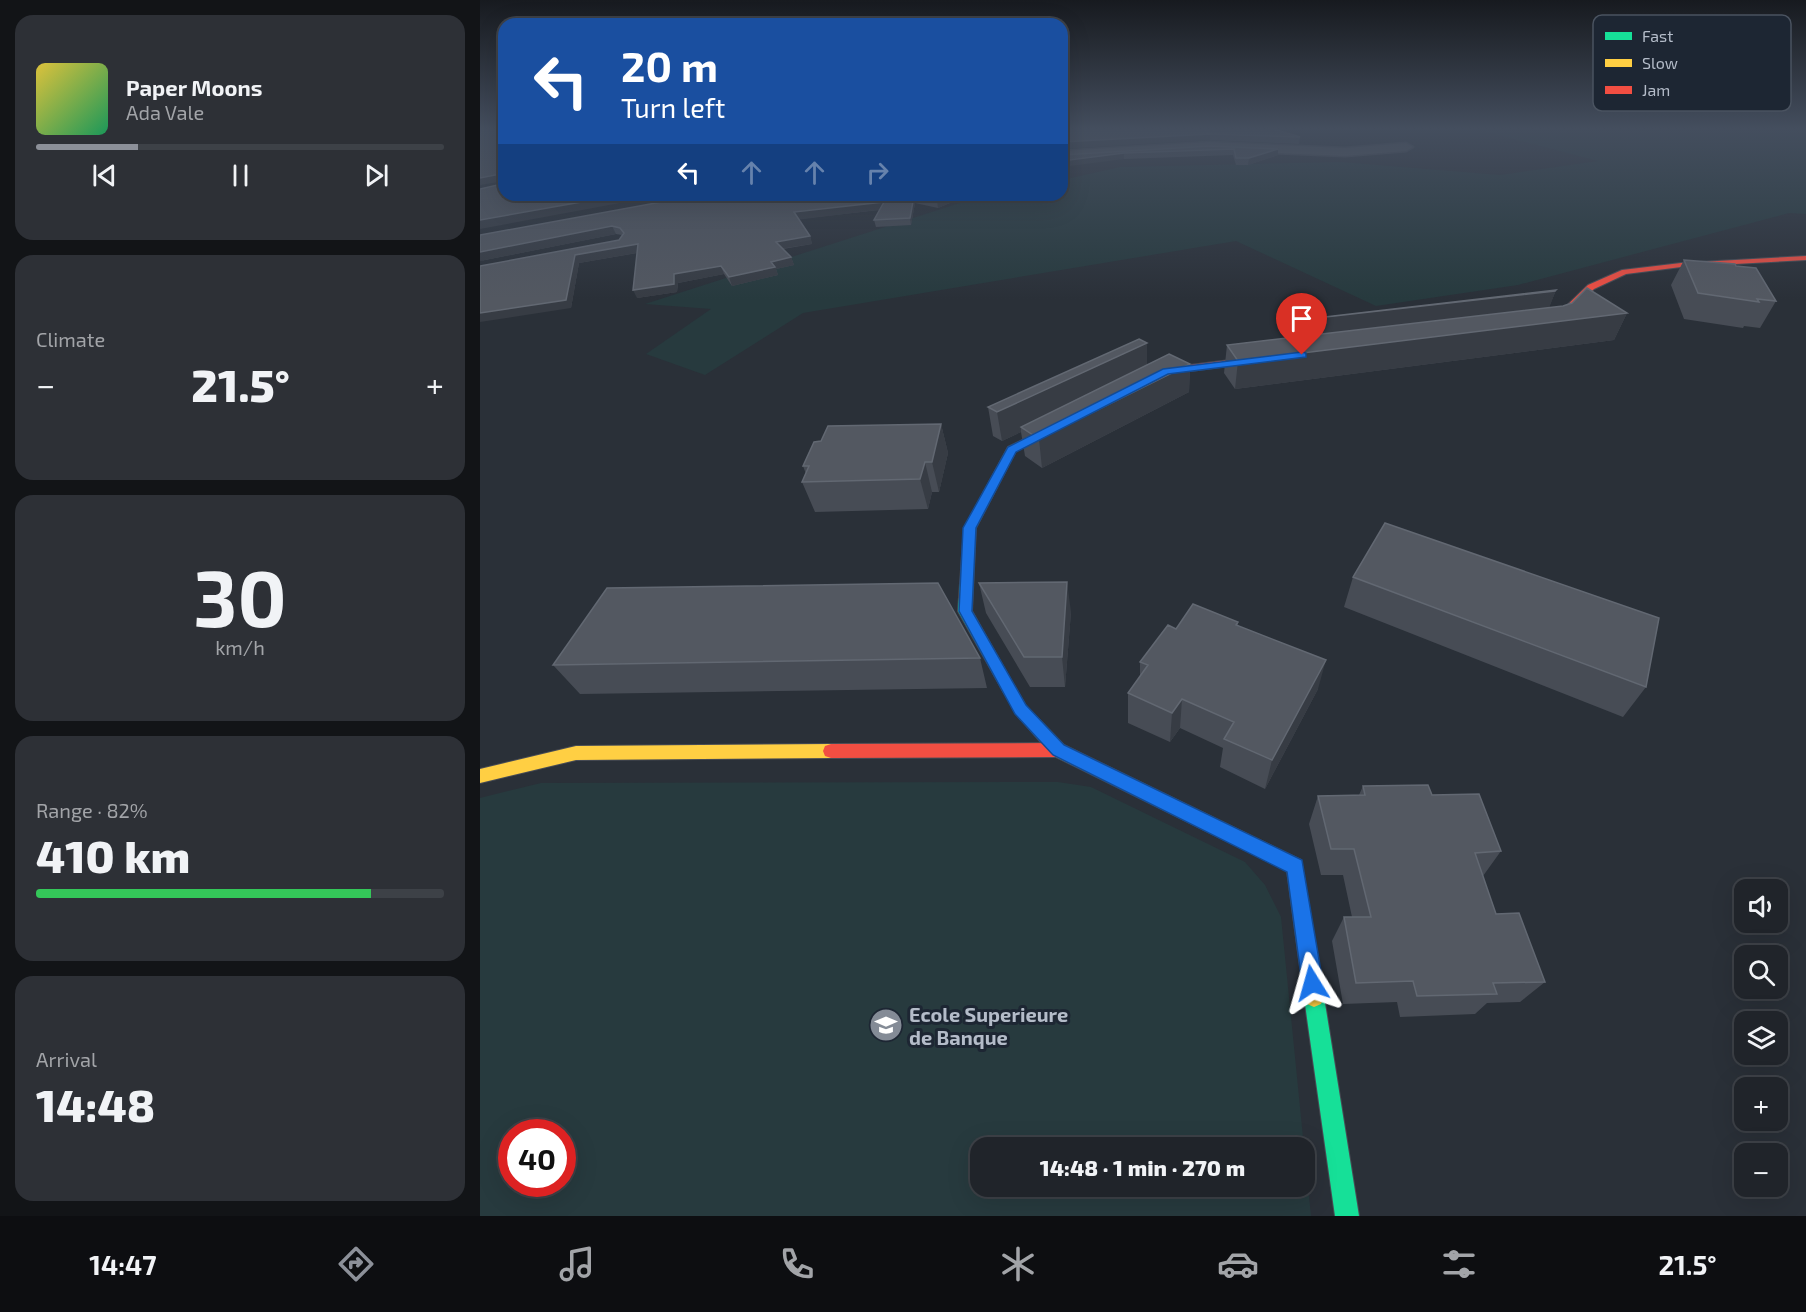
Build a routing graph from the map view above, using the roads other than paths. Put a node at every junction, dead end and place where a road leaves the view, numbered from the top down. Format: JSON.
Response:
{"nodes":[{"id":1,"x":1806,"y":258,"type":"edge"},
{"id":2,"x":1541,"y":326,"type":"edge"},
{"id":3,"x":1283,"y":357,"type":"edge"},
{"id":4,"x":1135,"y":387,"type":"edge"},
{"id":5,"x":1074,"y":418,"type":"edge"},
{"id":6,"x":1058,"y":750,"type":"junction"},
{"id":7,"x":480,"y":776,"type":"edge"},
{"id":8,"x":1347,"y":1216,"type":"edge"}],
"edges":[{"from":1,"to":2,"type":"street"},
{"from":3,"to":4,"type":"street"},
{"from":5,"to":6,"type":"street"},
{"from":6,"to":7,"type":"street"},
{"from":6,"to":8,"type":"street"}]}
